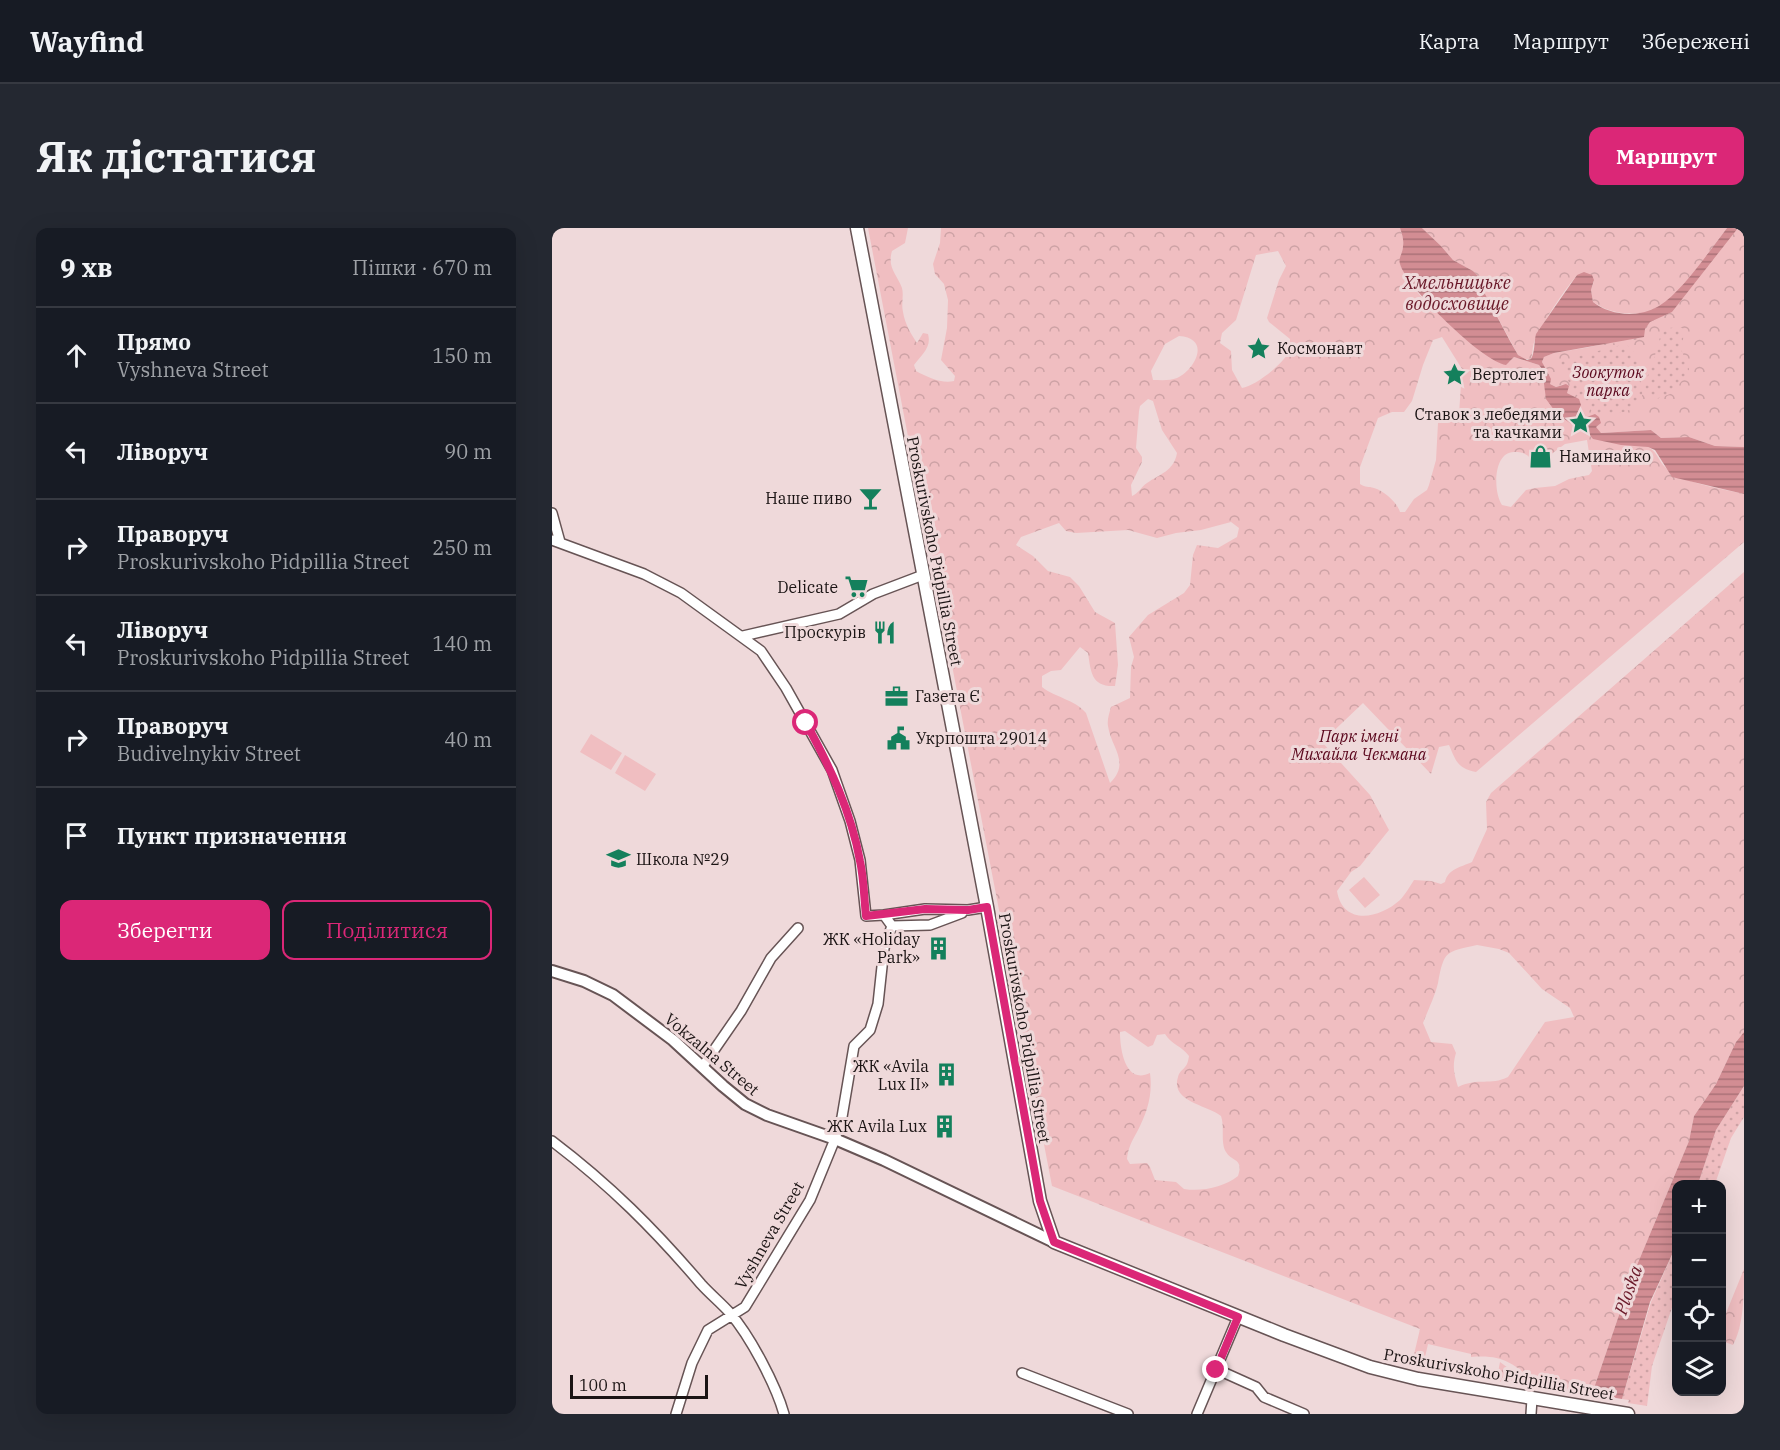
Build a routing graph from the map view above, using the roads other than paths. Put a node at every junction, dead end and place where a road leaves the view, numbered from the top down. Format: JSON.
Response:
{"nodes":[{"id":1,"x":857,"y":228,"type":"edge"},
{"id":2,"x":552,"y":513,"type":"edge"},
{"id":3,"x":556,"y":541,"type":"edge"},
{"id":4,"x":923,"y":575,"type":"junction"},
{"id":5,"x":743,"y":636,"type":"junction"},
{"id":6,"x":987,"y":907,"type":"junction"},
{"id":7,"x":968,"y":910,"type":"junction"},
{"id":8,"x":884,"y":915,"type":"junction"},
{"id":9,"x":892,"y":926,"type":"junction"},
{"id":10,"x":798,"y":928,"type":"dead end"},
{"id":11,"x":552,"y":971,"type":"edge"},
{"id":12,"x":703,"y":1066,"type":"junction"},
{"id":13,"x":835,"y":1139,"type":"junction"},
{"id":14,"x":552,"y":1141,"type":"edge"},
{"id":15,"x":1054,"y":1242,"type":"junction"},
{"id":16,"x":731,"y":1314,"type":"junction"},
{"id":17,"x":1238,"y":1317,"type":"junction"},
{"id":18,"x":1216,"y":1370,"type":"junction"},
{"id":19,"x":1022,"y":1373,"type":"dead end"},
{"id":20,"x":1532,"y":1399,"type":"junction"},
{"id":21,"x":676,"y":1414,"type":"edge"},
{"id":22,"x":784,"y":1414,"type":"edge"},
{"id":23,"x":1128,"y":1414,"type":"edge"},
{"id":24,"x":1197,"y":1414,"type":"edge"},
{"id":25,"x":1304,"y":1414,"type":"edge"},
{"id":26,"x":1531,"y":1414,"type":"edge"},
{"id":27,"x":1627,"y":1414,"type":"edge"}],
"edges":[{"from":1,"to":4,"type":"main road","name":"Proskurivskoho Pidpillia Street"},
{"from":2,"to":3,"type":"street"},
{"from":3,"to":5,"type":"street"},
{"from":4,"to":5,"type":"street"},
{"from":4,"to":6,"type":"main road","name":"Proskurivskoho Pidpillia Street"},
{"from":5,"to":8,"type":"street"},
{"from":6,"to":7,"type":"street"},
{"from":6,"to":15,"type":"main road","name":"Proskurivskoho Pidpillia Street"},
{"from":7,"to":8,"type":"street"},
{"from":7,"to":9,"type":"street"},
{"from":8,"to":9,"type":"street"},
{"from":9,"to":13,"type":"street","name":"Vyshneva Street"},
{"from":10,"to":12,"type":"street"},
{"from":11,"to":12,"type":"street","name":"Vokzalna Street"},
{"from":12,"to":13,"type":"street","name":"Vokzalna Street"},
{"from":13,"to":15,"type":"street","name":"Vokzalna Street"},
{"from":13,"to":16,"type":"street","name":"Vyshneva Street"},
{"from":14,"to":16,"type":"street"},
{"from":15,"to":17,"type":"main road","name":"Proskurivskoho Pidpillia Street"},
{"from":16,"to":21,"type":"street","name":"Vyshneva Street"},
{"from":16,"to":22,"type":"street"},
{"from":17,"to":18,"type":"street"},
{"from":17,"to":20,"type":"main road","name":"Proskurivskoho Pidpillia Street"},
{"from":18,"to":24,"type":"street"},
{"from":18,"to":25,"type":"street"},
{"from":19,"to":23,"type":"street"},
{"from":20,"to":26,"type":"street"},
{"from":20,"to":27,"type":"main road","name":"Proskurivskoho Pidpillia Street"}]}
